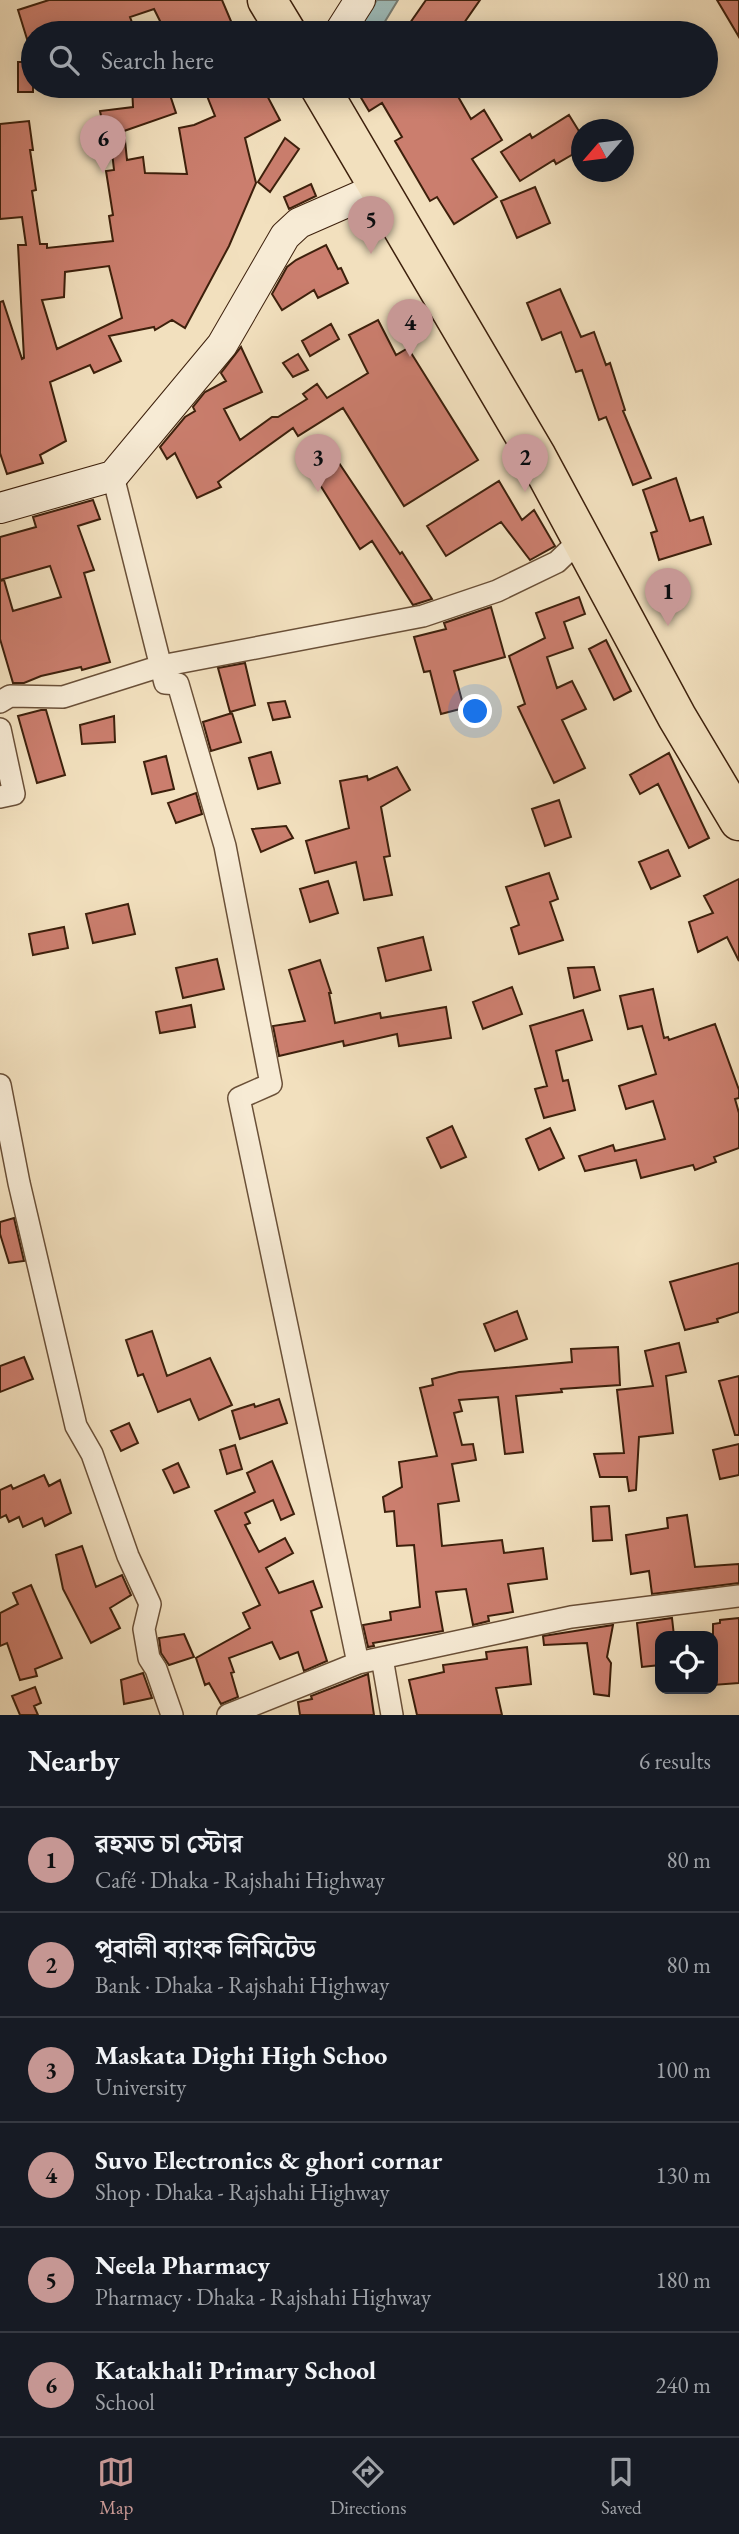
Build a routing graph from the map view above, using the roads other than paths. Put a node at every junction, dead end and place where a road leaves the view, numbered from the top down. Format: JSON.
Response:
{"nodes":[{"id":1,"x":267,"y":0,"type":"edge"},
{"id":2,"x":360,"y":0,"type":"edge"},
{"id":3,"x":280,"y":21,"type":"edge"},
{"id":4,"x":347,"y":21,"type":"edge"},
{"id":5,"x":326,"y":98,"type":"edge"},
{"id":6,"x":379,"y":188,"type":"junction"},
{"id":7,"x":113,"y":476,"type":"junction"},
{"id":8,"x":0,"y":508,"type":"edge"},
{"id":9,"x":581,"y":539,"type":"junction"},
{"id":10,"x":161,"y":666,"type":"junction"},
{"id":11,"x":0,"y":702,"type":"edge"},
{"id":12,"x":0,"y":729,"type":"edge"},
{"id":13,"x":0,"y":797,"type":"edge"},
{"id":14,"x":739,"y":821,"type":"edge"},
{"id":15,"x":0,"y":1086,"type":"edge"},
{"id":16,"x":739,"y":1596,"type":"edge"},
{"id":17,"x":382,"y":1658,"type":"junction"},
{"id":18,"x":358,"y":1663,"type":"junction"},
{"id":19,"x":172,"y":1715,"type":"edge"},
{"id":20,"x":228,"y":1715,"type":"edge"},
{"id":21,"x":392,"y":1715,"type":"edge"}],
"edges":[{"from":1,"to":3,"type":"highway"},
{"from":2,"to":4,"type":"street"},
{"from":5,"to":6,"type":"highway"},
{"from":6,"to":7,"type":"street"},
{"from":6,"to":9,"type":"highway"},
{"from":7,"to":8,"type":"street"},
{"from":7,"to":10,"type":"street"},
{"from":9,"to":10,"type":"street"},
{"from":9,"to":14,"type":"highway"},
{"from":10,"to":11,"type":"street"},
{"from":10,"to":18,"type":"street"},
{"from":12,"to":13,"type":"street"},
{"from":15,"to":19,"type":"street"},
{"from":16,"to":17,"type":"street"},
{"from":17,"to":18,"type":"street"},
{"from":17,"to":21,"type":"street"},
{"from":18,"to":20,"type":"street"}]}
